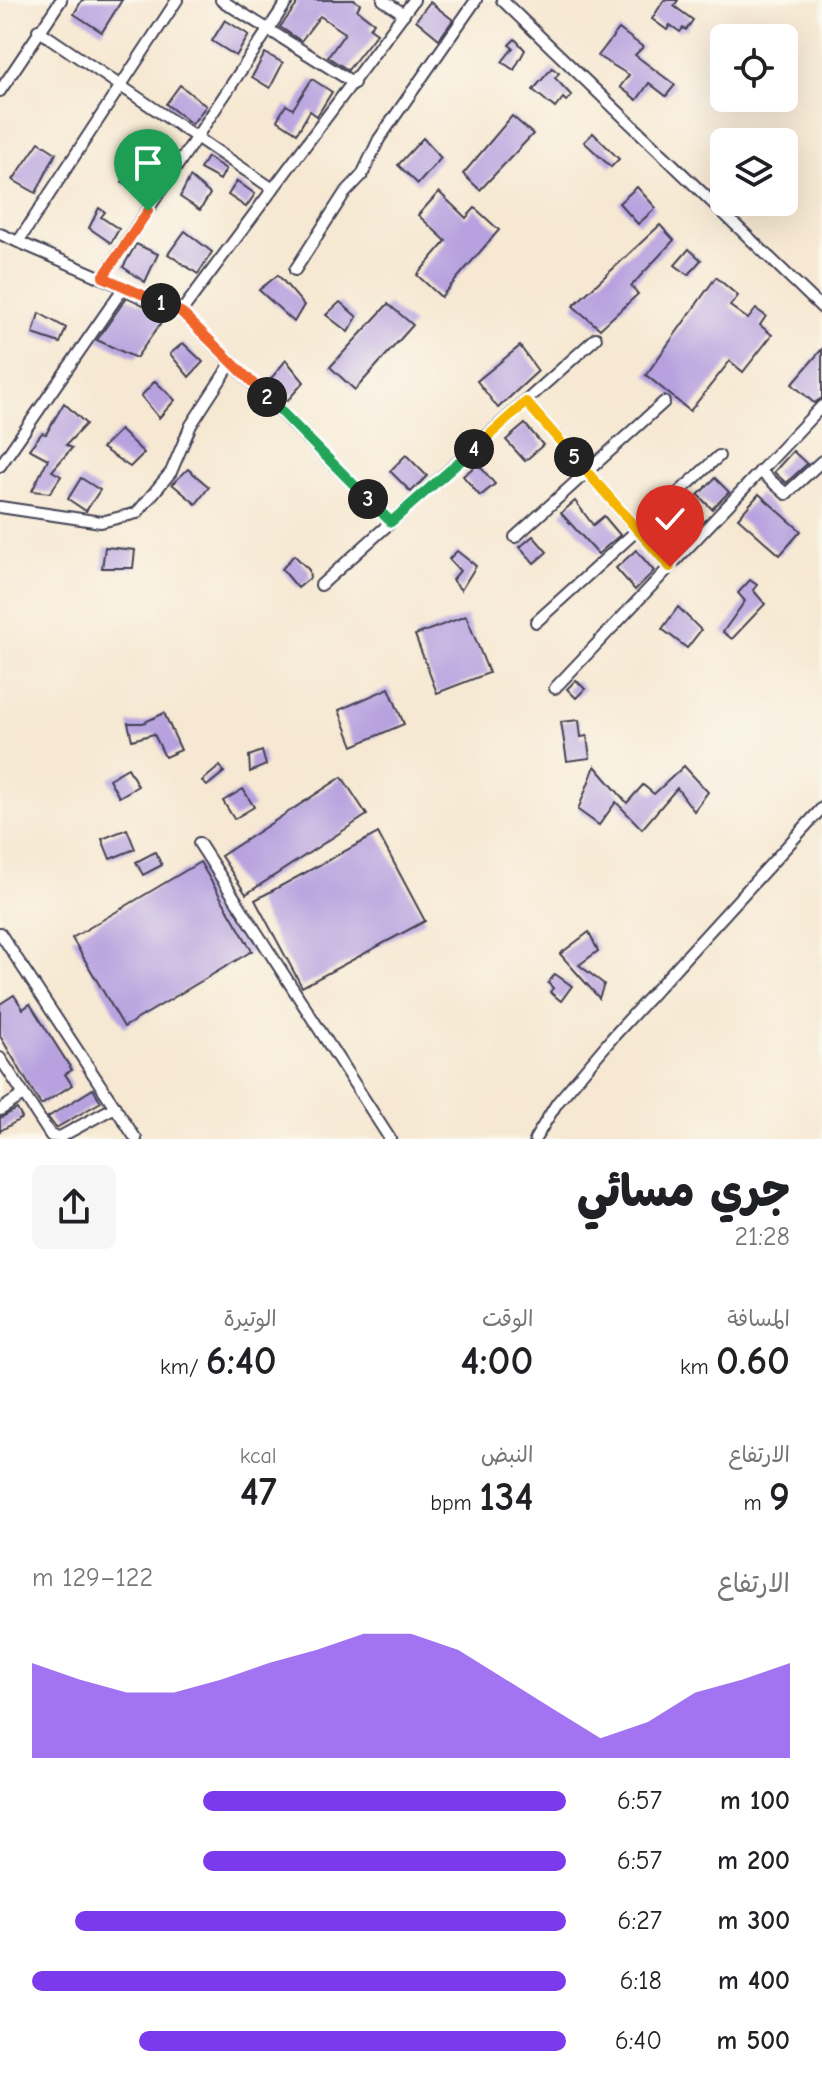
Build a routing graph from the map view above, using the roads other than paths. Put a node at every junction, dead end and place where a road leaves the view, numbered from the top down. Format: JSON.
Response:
{"nodes":[{"id":1,"x":61,"y":0,"type":"edge"},
{"id":2,"x":177,"y":0,"type":"edge"},
{"id":3,"x":221,"y":0,"type":"edge"},
{"id":4,"x":288,"y":0,"type":"edge"},
{"id":5,"x":383,"y":0,"type":"edge"},
{"id":6,"x":414,"y":0,"type":"edge"},
{"id":7,"x":476,"y":0,"type":"edge"},
{"id":8,"x":502,"y":0,"type":"edge"},
{"id":9,"x":404,"y":14,"type":"junction"},
{"id":10,"x":38,"y":30,"type":"junction"},
{"id":11,"x":268,"y":32,"type":"junction"},
{"id":12,"x":354,"y":83,"type":"junction"},
{"id":13,"x":122,"y":86,"type":"junction"},
{"id":14,"x":0,"y":91,"type":"edge"},
{"id":15,"x":198,"y":135,"type":"junction"},
{"id":16,"x":273,"y":189,"type":"junction"},
{"id":17,"x":0,"y":234,"type":"edge"},
{"id":18,"x":18,"y":242,"type":"junction"},
{"id":19,"x":295,"y":270,"type":"dead end"},
{"id":20,"x":103,"y":277,"type":"junction"},
{"id":21,"x":124,"y":287,"type":"junction"},
{"id":22,"x":822,"y":308,"type":"edge"},
{"id":23,"x":181,"y":312,"type":"junction"},
{"id":24,"x":596,"y":338,"type":"dead end"},
{"id":25,"x":232,"y":362,"type":"junction"},
{"id":26,"x":526,"y":402,"type":"junction"},
{"id":27,"x":664,"y":402,"type":"dead end"},
{"id":28,"x":822,"y":406,"type":"edge"},
{"id":29,"x":719,"y":456,"type":"dead end"},
{"id":30,"x":822,"y":461,"type":"edge"},
{"id":31,"x":0,"y":466,"type":"edge"},
{"id":32,"x":587,"y":471,"type":"junction"},
{"id":33,"x":760,"y":471,"type":"junction"},
{"id":34,"x":0,"y":507,"type":"edge"},
{"id":35,"x":391,"y":522,"type":"junction"},
{"id":36,"x":638,"y":530,"type":"junction"},
{"id":37,"x":515,"y":537,"type":"dead end"},
{"id":38,"x":670,"y":567,"type":"junction"},
{"id":39,"x":321,"y":585,"type":"dead end"},
{"id":40,"x":536,"y":622,"type":"dead end"},
{"id":41,"x":555,"y":688,"type":"dead end"},
{"id":42,"x":822,"y":808,"type":"edge"},
{"id":43,"x":199,"y":843,"type":"dead end"},
{"id":44,"x":0,"y":933,"type":"edge"},
{"id":45,"x":0,"y":1058,"type":"edge"},
{"id":46,"x":23,"y":1095,"type":"junction"},
{"id":47,"x":115,"y":1107,"type":"junction"},
{"id":48,"x":0,"y":1110,"type":"edge"},
{"id":49,"x":136,"y":1139,"type":"edge"},
{"id":50,"x":390,"y":1139,"type":"edge"},
{"id":51,"x":535,"y":1139,"type":"edge"}],
"edges":[{"from":1,"to":10,"type":"street"},
{"from":2,"to":13,"type":"street"},
{"from":3,"to":11,"type":"street"},
{"from":4,"to":11,"type":"street"},
{"from":5,"to":9,"type":"street"},
{"from":6,"to":9,"type":"street"},
{"from":7,"to":19,"type":"street"},
{"from":8,"to":22,"type":"street"},
{"from":9,"to":12,"type":"street"},
{"from":10,"to":13,"type":"street"},
{"from":10,"to":14,"type":"street"},
{"from":11,"to":12,"type":"street"},
{"from":11,"to":15,"type":"street"},
{"from":12,"to":16,"type":"street"},
{"from":13,"to":15,"type":"street"},
{"from":13,"to":18,"type":"street"},
{"from":15,"to":16,"type":"street"},
{"from":15,"to":20,"type":"street"},
{"from":16,"to":23,"type":"street"},
{"from":17,"to":18,"type":"street"},
{"from":18,"to":20,"type":"street"},
{"from":20,"to":21,"type":"street"},
{"from":21,"to":23,"type":"street"},
{"from":21,"to":31,"type":"street"},
{"from":23,"to":25,"type":"street"},
{"from":24,"to":26,"type":"street"},
{"from":25,"to":34,"type":"street"},
{"from":25,"to":35,"type":"street"},
{"from":26,"to":32,"type":"street"},
{"from":26,"to":35,"type":"street"},
{"from":27,"to":32,"type":"street"},
{"from":28,"to":33,"type":"street"},
{"from":29,"to":36,"type":"street"},
{"from":30,"to":33,"type":"street"},
{"from":32,"to":36,"type":"street"},
{"from":32,"to":37,"type":"street"},
{"from":33,"to":38,"type":"street"},
{"from":35,"to":39,"type":"street"},
{"from":36,"to":38,"type":"street"},
{"from":36,"to":40,"type":"street"},
{"from":38,"to":41,"type":"street"},
{"from":42,"to":51,"type":"street"},
{"from":43,"to":50,"type":"street"},
{"from":44,"to":47,"type":"street"},
{"from":45,"to":46,"type":"street"},
{"from":46,"to":47,"type":"street"},
{"from":46,"to":48,"type":"street"},
{"from":47,"to":49,"type":"street"}]}
